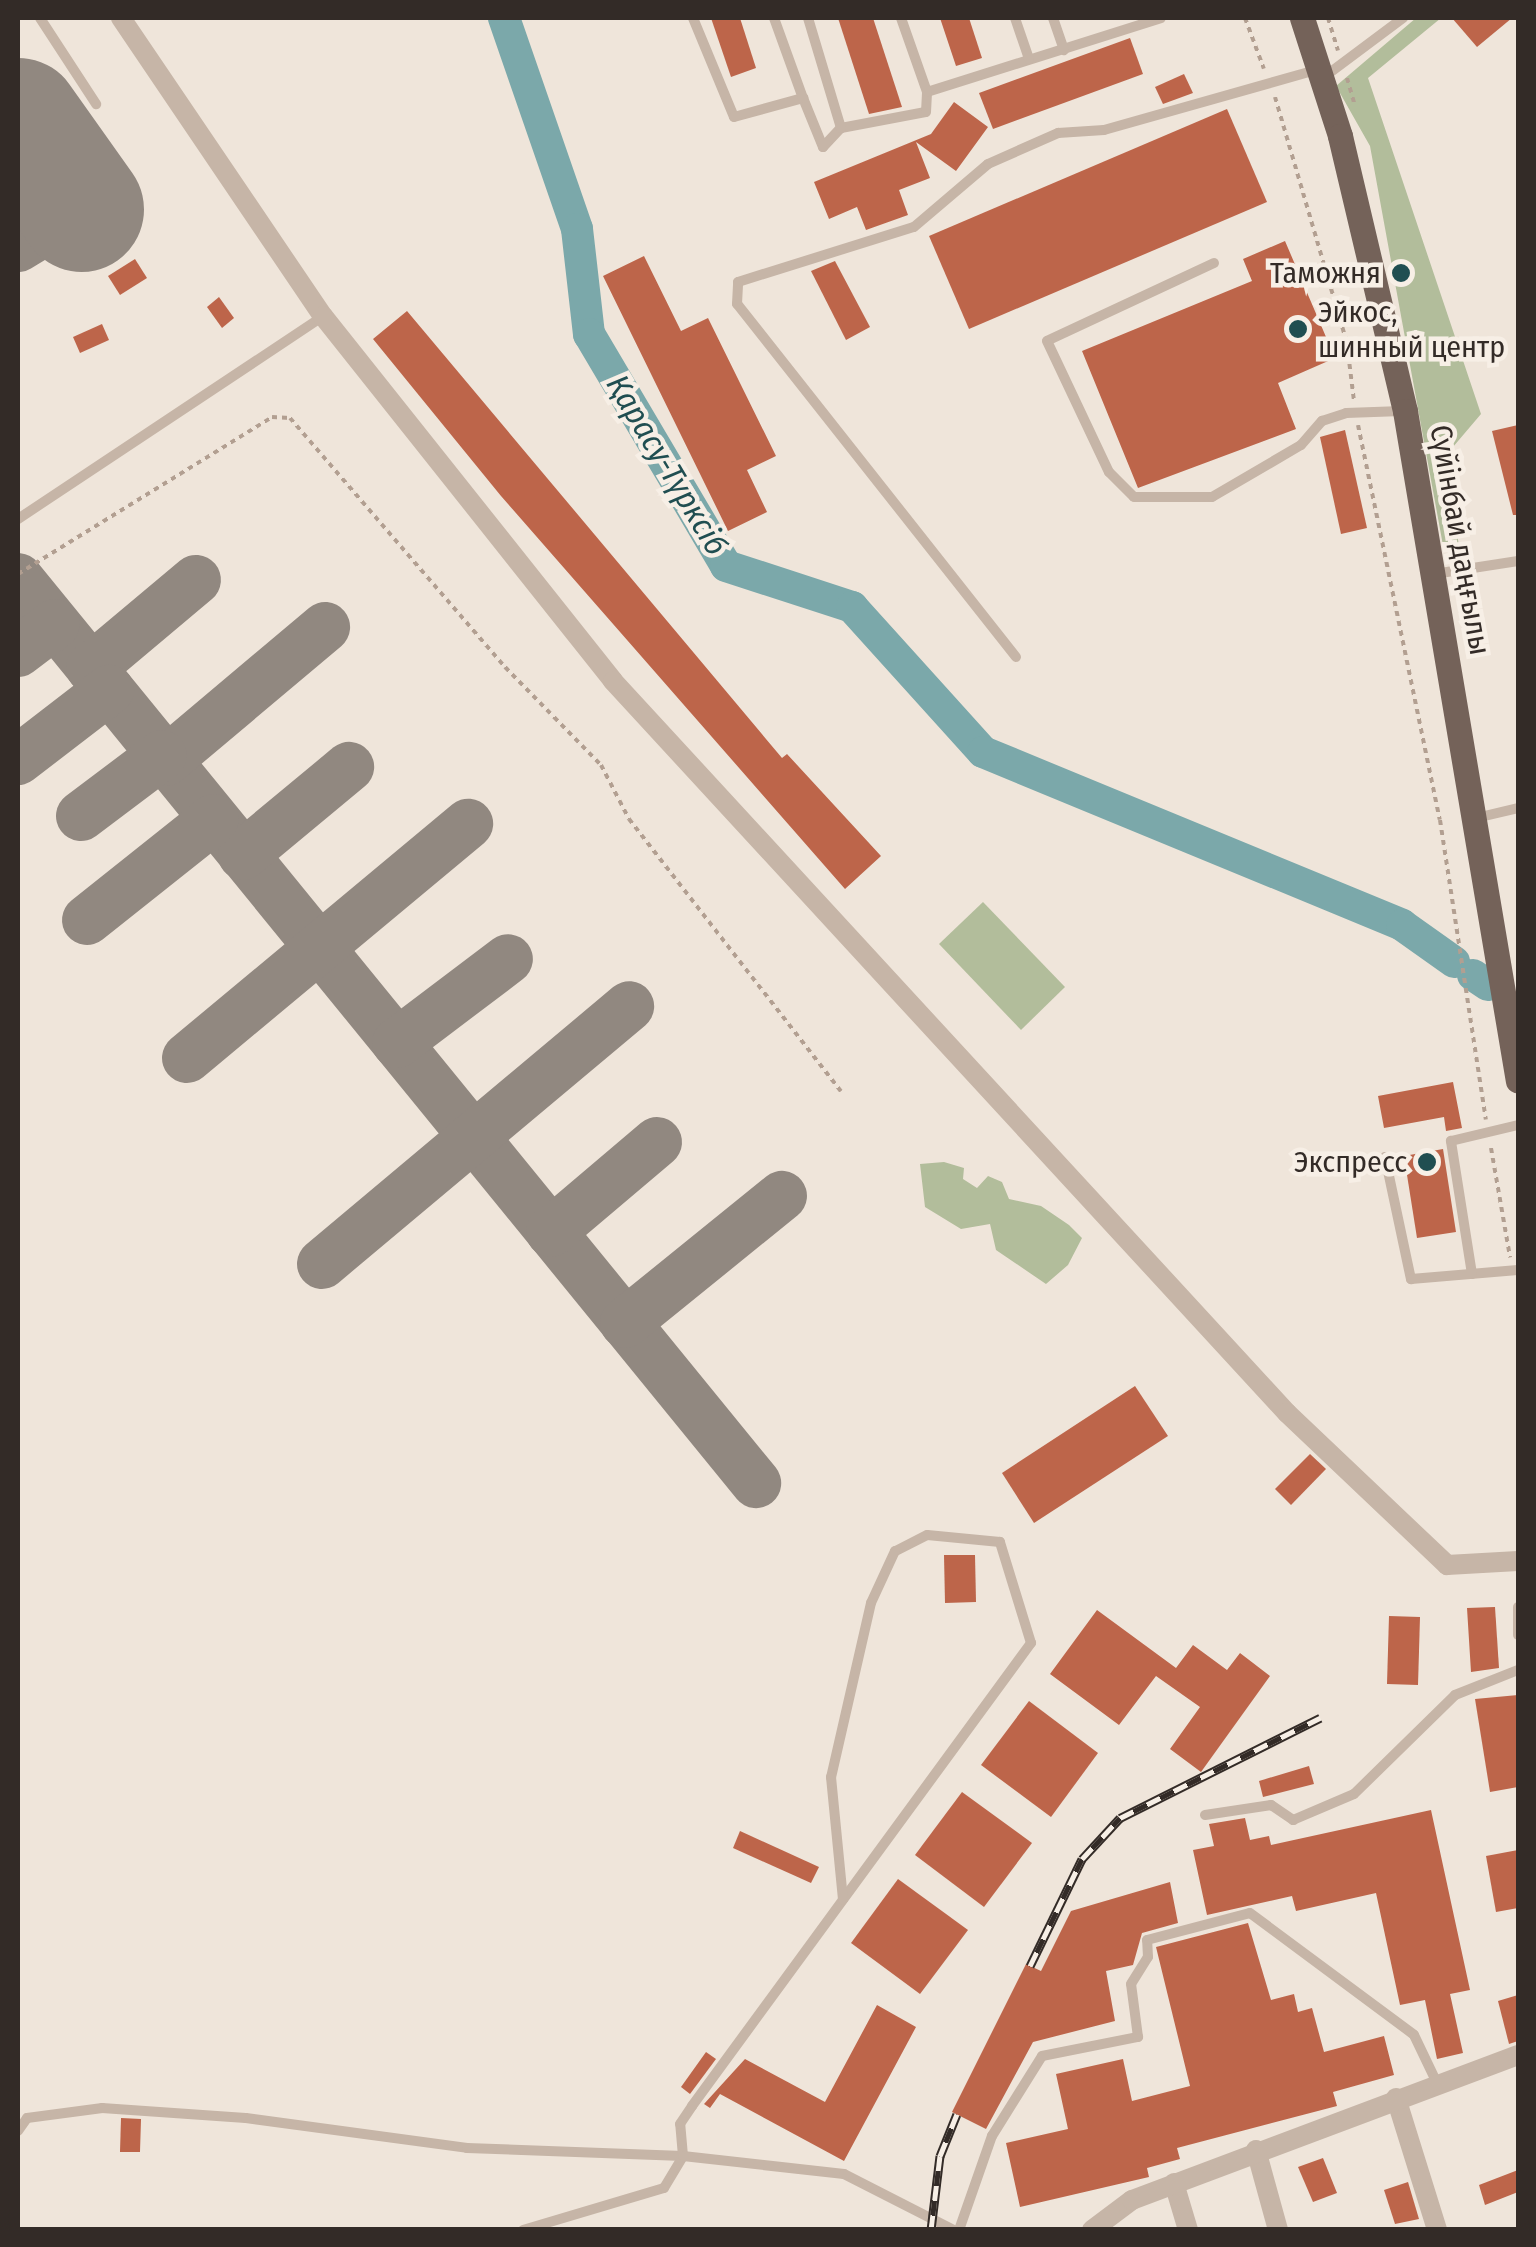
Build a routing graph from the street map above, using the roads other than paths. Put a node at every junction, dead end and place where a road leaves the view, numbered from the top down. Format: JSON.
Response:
{"nodes":[{"id":1,"x":40,"y":18,"type":"edge"},
{"id":2,"x":121,"y":18,"type":"edge"},
{"id":3,"x":693,"y":18,"type":"edge"},
{"id":4,"x":774,"y":18,"type":"edge"},
{"id":5,"x":808,"y":18,"type":"edge"},
{"id":6,"x":901,"y":18,"type":"edge"},
{"id":7,"x":1015,"y":18,"type":"edge"},
{"id":8,"x":1053,"y":18,"type":"edge"},
{"id":9,"x":1162,"y":18,"type":"edge"},
{"id":10,"x":1302,"y":18,"type":"edge"},
{"id":11,"x":1403,"y":18,"type":"edge"},
{"id":12,"x":1134,"y":21,"type":"edge"},
{"id":13,"x":1064,"y":50,"type":"junction"},
{"id":14,"x":1029,"y":58,"type":"junction"},
{"id":15,"x":1322,"y":73,"type":"junction"},
{"id":16,"x":927,"y":92,"type":"junction"},
{"id":17,"x":803,"y":98,"type":"junction"},
{"id":18,"x":96,"y":104,"type":"dead end"},
{"id":19,"x":841,"y":128,"type":"junction"},
{"id":20,"x":1214,"y":263,"type":"dead end"},
{"id":21,"x":324,"y":316,"type":"junction"},
{"id":22,"x":1405,"y":411,"type":"junction"},
{"id":23,"x":18,"y":519,"type":"edge"},
{"id":24,"x":1518,"y":561,"type":"edge"},
{"id":25,"x":1433,"y":574,"type":"junction"},
{"id":26,"x":1016,"y":657,"type":"dead end"},
{"id":27,"x":1518,"y":808,"type":"edge"},
{"id":28,"x":1475,"y":818,"type":"junction"},
{"id":29,"x":1518,"y":1081,"type":"edge"},
{"id":30,"x":1518,"y":1125,"type":"edge"},
{"id":31,"x":1385,"y":1157,"type":"dead end"},
{"id":32,"x":1516,"y":1271,"type":"edge"},
{"id":33,"x":1472,"y":1274,"type":"junction"},
{"id":34,"x":1518,"y":1561,"type":"edge"},
{"id":35,"x":1518,"y":1606,"type":"edge"},
{"id":36,"x":1518,"y":1635,"type":"edge"},
{"id":37,"x":1518,"y":1670,"type":"edge"},
{"id":38,"x":1205,"y":1814,"type":"dead end"},
{"id":39,"x":843,"y":1899,"type":"junction"},
{"id":40,"x":1518,"y":2055,"type":"edge"},
{"id":41,"x":1437,"y":2083,"type":"junction"},
{"id":42,"x":1396,"y":2098,"type":"junction"},
{"id":43,"x":22,"y":2116,"type":"edge"},
{"id":44,"x":18,"y":2132,"type":"edge"},
{"id":45,"x":1256,"y":2150,"type":"junction"},
{"id":46,"x":683,"y":2156,"type":"junction"},
{"id":47,"x":1174,"y":2183,"type":"junction"},
{"id":48,"x":523,"y":2230,"type":"edge"},
{"id":49,"x":956,"y":2230,"type":"edge"},
{"id":50,"x":1092,"y":2230,"type":"edge"},
{"id":51,"x":1188,"y":2230,"type":"edge"},
{"id":52,"x":1278,"y":2230,"type":"edge"},
{"id":53,"x":1437,"y":2230,"type":"edge"}],
"edges":[{"from":1,"to":18,"type":"lane"},
{"from":2,"to":21,"type":"street"},
{"from":3,"to":17,"type":"lane"},
{"from":4,"to":17,"type":"lane"},
{"from":5,"to":19,"type":"lane"},
{"from":6,"to":16,"type":"lane"},
{"from":7,"to":14,"type":"lane"},
{"from":8,"to":13,"type":"lane"},
{"from":9,"to":12,"type":"lane"},
{"from":10,"to":15,"type":"main road","name":"Сүйінбай даңғылы"},
{"from":11,"to":15,"type":"lane"},
{"from":12,"to":13,"type":"lane"},
{"from":13,"to":14,"type":"lane"},
{"from":14,"to":16,"type":"lane"},
{"from":15,"to":22,"type":"main road","name":"Сүйінбай даңғылы"},
{"from":15,"to":26,"type":"lane"},
{"from":16,"to":19,"type":"lane"},
{"from":17,"to":19,"type":"lane"},
{"from":20,"to":22,"type":"lane"},
{"from":21,"to":23,"type":"lane"},
{"from":21,"to":34,"type":"street"},
{"from":22,"to":25,"type":"main road","name":"Сүйінбай даңғылы"},
{"from":24,"to":25,"type":"lane"},
{"from":25,"to":28,"type":"main road","name":"Сүйінбай даңғылы"},
{"from":27,"to":28,"type":"lane"},
{"from":28,"to":29,"type":"main road","name":"Сүйінбай даңғылы"},
{"from":30,"to":33,"type":"lane"},
{"from":31,"to":33,"type":"lane"},
{"from":32,"to":33,"type":"lane"},
{"from":35,"to":36,"type":"lane"},
{"from":37,"to":38,"type":"lane"},
{"from":39,"to":39,"type":"lane"},
{"from":39,"to":46,"type":"lane"},
{"from":40,"to":41,"type":"street"},
{"from":41,"to":42,"type":"street"},
{"from":41,"to":49,"type":"lane"},
{"from":42,"to":45,"type":"street"},
{"from":42,"to":53,"type":"street"},
{"from":43,"to":44,"type":"lane"},
{"from":43,"to":46,"type":"lane"},
{"from":45,"to":47,"type":"street"},
{"from":45,"to":52,"type":"street"},
{"from":46,"to":48,"type":"lane"},
{"from":46,"to":49,"type":"lane"},
{"from":47,"to":50,"type":"street"},
{"from":47,"to":51,"type":"street"}]}
